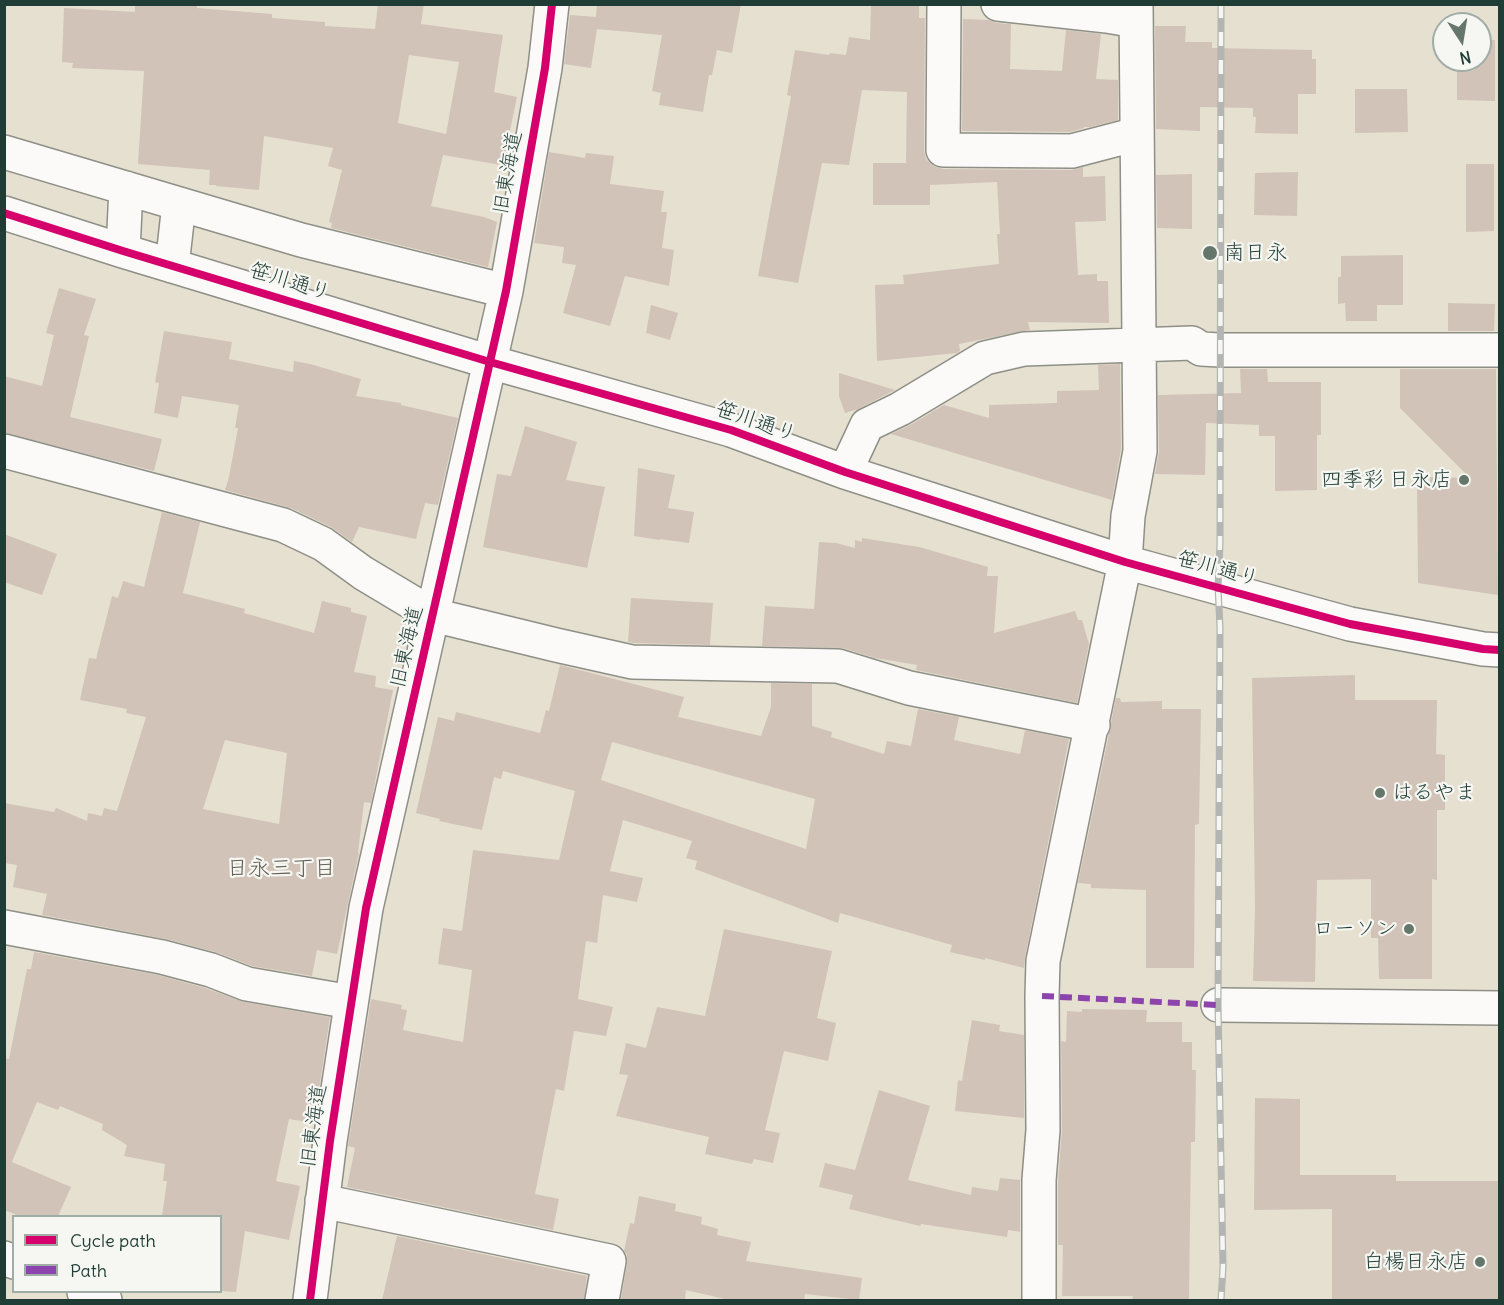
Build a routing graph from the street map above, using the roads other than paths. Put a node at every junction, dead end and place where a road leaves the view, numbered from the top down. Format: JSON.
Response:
{"nodes":[{"id":1,"x":552,"y":4,"type":"edge"},
{"id":2,"x":944,"y":4,"type":"edge"},
{"id":3,"x":998,"y":4,"type":"edge"},
{"id":4,"x":1136,"y":13,"type":"edge"},
{"id":5,"x":1137,"y":134,"type":"junction"},
{"id":6,"x":4,"y":152,"type":"edge"},
{"id":7,"x":126,"y":188,"type":"junction"},
{"id":8,"x":179,"y":204,"type":"junction"},
{"id":9,"x":4,"y":213,"type":"edge"},
{"id":10,"x":123,"y":251,"type":"junction"},
{"id":11,"x":172,"y":266,"type":"junction"},
{"id":12,"x":506,"y":291,"type":"junction"},
{"id":13,"x":1138,"y":345,"type":"junction"},
{"id":14,"x":1500,"y":350,"type":"edge"},
{"id":15,"x":490,"y":362,"type":"junction"},
{"id":16,"x":4,"y":451,"type":"edge"},
{"id":17,"x":845,"y":472,"type":"junction"},
{"id":18,"x":1125,"y":562,"type":"junction"},
{"id":19,"x":433,"y":615,"type":"junction"},
{"id":20,"x":1500,"y":650,"type":"edge"},
{"id":21,"x":1093,"y":725,"type":"junction"},
{"id":22,"x":4,"y":927,"type":"edge"},
{"id":23,"x":351,"y":1002,"type":"junction"},
{"id":24,"x":1218,"y":1005,"type":"dead end"},
{"id":25,"x":1500,"y":1008,"type":"edge"},
{"id":26,"x":322,"y":1201,"type":"junction"},
{"id":27,"x":87,"y":1293,"type":"edge"},
{"id":28,"x":105,"y":1300,"type":"edge"},
{"id":29,"x":310,"y":1300,"type":"edge"},
{"id":30,"x":602,"y":1300,"type":"edge"},
{"id":31,"x":1040,"y":1300,"type":"edge"}],
"edges":[{"from":1,"to":12,"type":"street","name":"旧東海道"},
{"from":2,"to":5,"type":"street"},
{"from":3,"to":4,"type":"street"},
{"from":4,"to":5,"type":"street"},
{"from":5,"to":13,"type":"street"},
{"from":6,"to":7,"type":"street"},
{"from":7,"to":8,"type":"street"},
{"from":7,"to":10,"type":"street"},
{"from":8,"to":11,"type":"street"},
{"from":8,"to":12,"type":"street"},
{"from":9,"to":10,"type":"street","name":"笹川通り"},
{"from":10,"to":11,"type":"street","name":"笹川通り"},
{"from":11,"to":15,"type":"street","name":"笹川通り"},
{"from":12,"to":15,"type":"street","name":"旧東海道"},
{"from":13,"to":14,"type":"street"},
{"from":13,"to":17,"type":"street"},
{"from":13,"to":18,"type":"street"},
{"from":15,"to":17,"type":"street","name":"笹川通り"},
{"from":15,"to":19,"type":"street","name":"旧東海道"},
{"from":16,"to":19,"type":"street"},
{"from":17,"to":18,"type":"street","name":"笹川通り"},
{"from":18,"to":20,"type":"street","name":"笹川通り"},
{"from":18,"to":21,"type":"street"},
{"from":19,"to":21,"type":"street"},
{"from":19,"to":23,"type":"street","name":"旧東海道"},
{"from":21,"to":31,"type":"street"},
{"from":22,"to":23,"type":"street"},
{"from":23,"to":26,"type":"street","name":"旧東海道"},
{"from":24,"to":25,"type":"street"},
{"from":26,"to":29,"type":"street","name":"旧東海道"},
{"from":26,"to":30,"type":"street"},
{"from":27,"to":28,"type":"street"}]}
